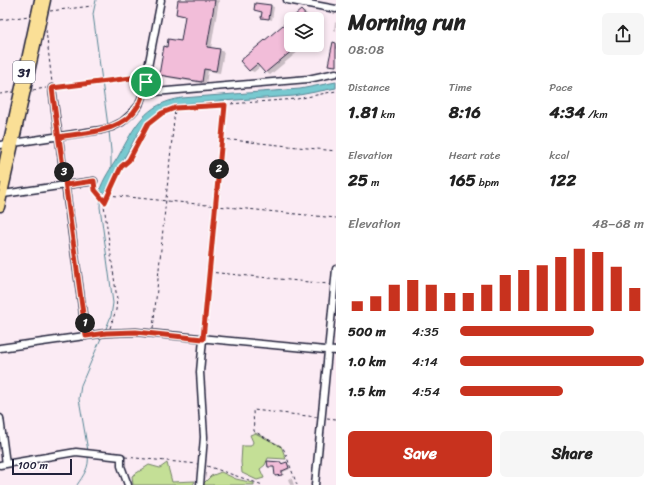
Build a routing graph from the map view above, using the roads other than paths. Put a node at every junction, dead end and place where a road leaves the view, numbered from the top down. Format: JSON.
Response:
{"nodes":[{"id":1,"x":39,"y":0,"type":"edge"},
{"id":2,"x":46,"y":0,"type":"edge"},
{"id":3,"x":161,"y":0,"type":"edge"},
{"id":4,"x":287,"y":0,"type":"edge"},
{"id":5,"x":336,"y":9,"type":"edge"},
{"id":6,"x":40,"y":14,"type":"junction"},
{"id":7,"x":336,"y":73,"type":"edge"},
{"id":8,"x":52,"y":88,"type":"road end"},
{"id":9,"x":143,"y":93,"type":"junction"},
{"id":10,"x":59,"y":137,"type":"junction"},
{"id":11,"x":8,"y":144,"type":"edge"},
{"id":12,"x":0,"y":179,"type":"edge"},
{"id":13,"x":94,"y":181,"type":"road end"},
{"id":14,"x":66,"y":185,"type":"junction"},
{"id":15,"x":3,"y":194,"type":"junction"},
{"id":16,"x":0,"y":207,"type":"edge"},
{"id":17,"x":336,"y":269,"type":"edge"},
{"id":18,"x":86,"y":336,"type":"junction"},
{"id":19,"x":203,"y":339,"type":"junction"},
{"id":20,"x":0,"y":348,"type":"edge"},
{"id":21,"x":328,"y":350,"type":"junction"},
{"id":22,"x":336,"y":351,"type":"edge"},
{"id":23,"x":0,"y":418,"type":"edge"},
{"id":24,"x":3,"y":465,"type":"edge"},
{"id":25,"x":128,"y":485,"type":"edge"},
{"id":26,"x":200,"y":485,"type":"edge"},
{"id":27,"x":315,"y":485,"type":"edge"}],
"edges":[{"from":1,"to":6,"type":"main road","number":"31"},
{"from":2,"to":6,"type":"main road","number":"31"},
{"from":3,"to":9,"type":"street"},
{"from":4,"to":5,"type":"street"},
{"from":6,"to":11,"type":"main road","number":"31"},
{"from":7,"to":9,"type":"street"},
{"from":8,"to":10,"type":"street"},
{"from":9,"to":10,"type":"street"},
{"from":10,"to":11,"type":"street"},
{"from":10,"to":14,"type":"street"},
{"from":11,"to":12,"type":"main road","number":"31"},
{"from":11,"to":15,"type":"main road","number":"31"},
{"from":13,"to":14,"type":"street"},
{"from":14,"to":15,"type":"street"},
{"from":14,"to":18,"type":"street"},
{"from":15,"to":16,"type":"main road","number":"31"},
{"from":17,"to":21,"type":"street"},
{"from":18,"to":19,"type":"street"},
{"from":18,"to":20,"type":"street"},
{"from":19,"to":21,"type":"street"},
{"from":19,"to":26,"type":"street"},
{"from":21,"to":22,"type":"street"},
{"from":21,"to":27,"type":"street"},
{"from":23,"to":24,"type":"street"},
{"from":24,"to":25,"type":"street"}]}
